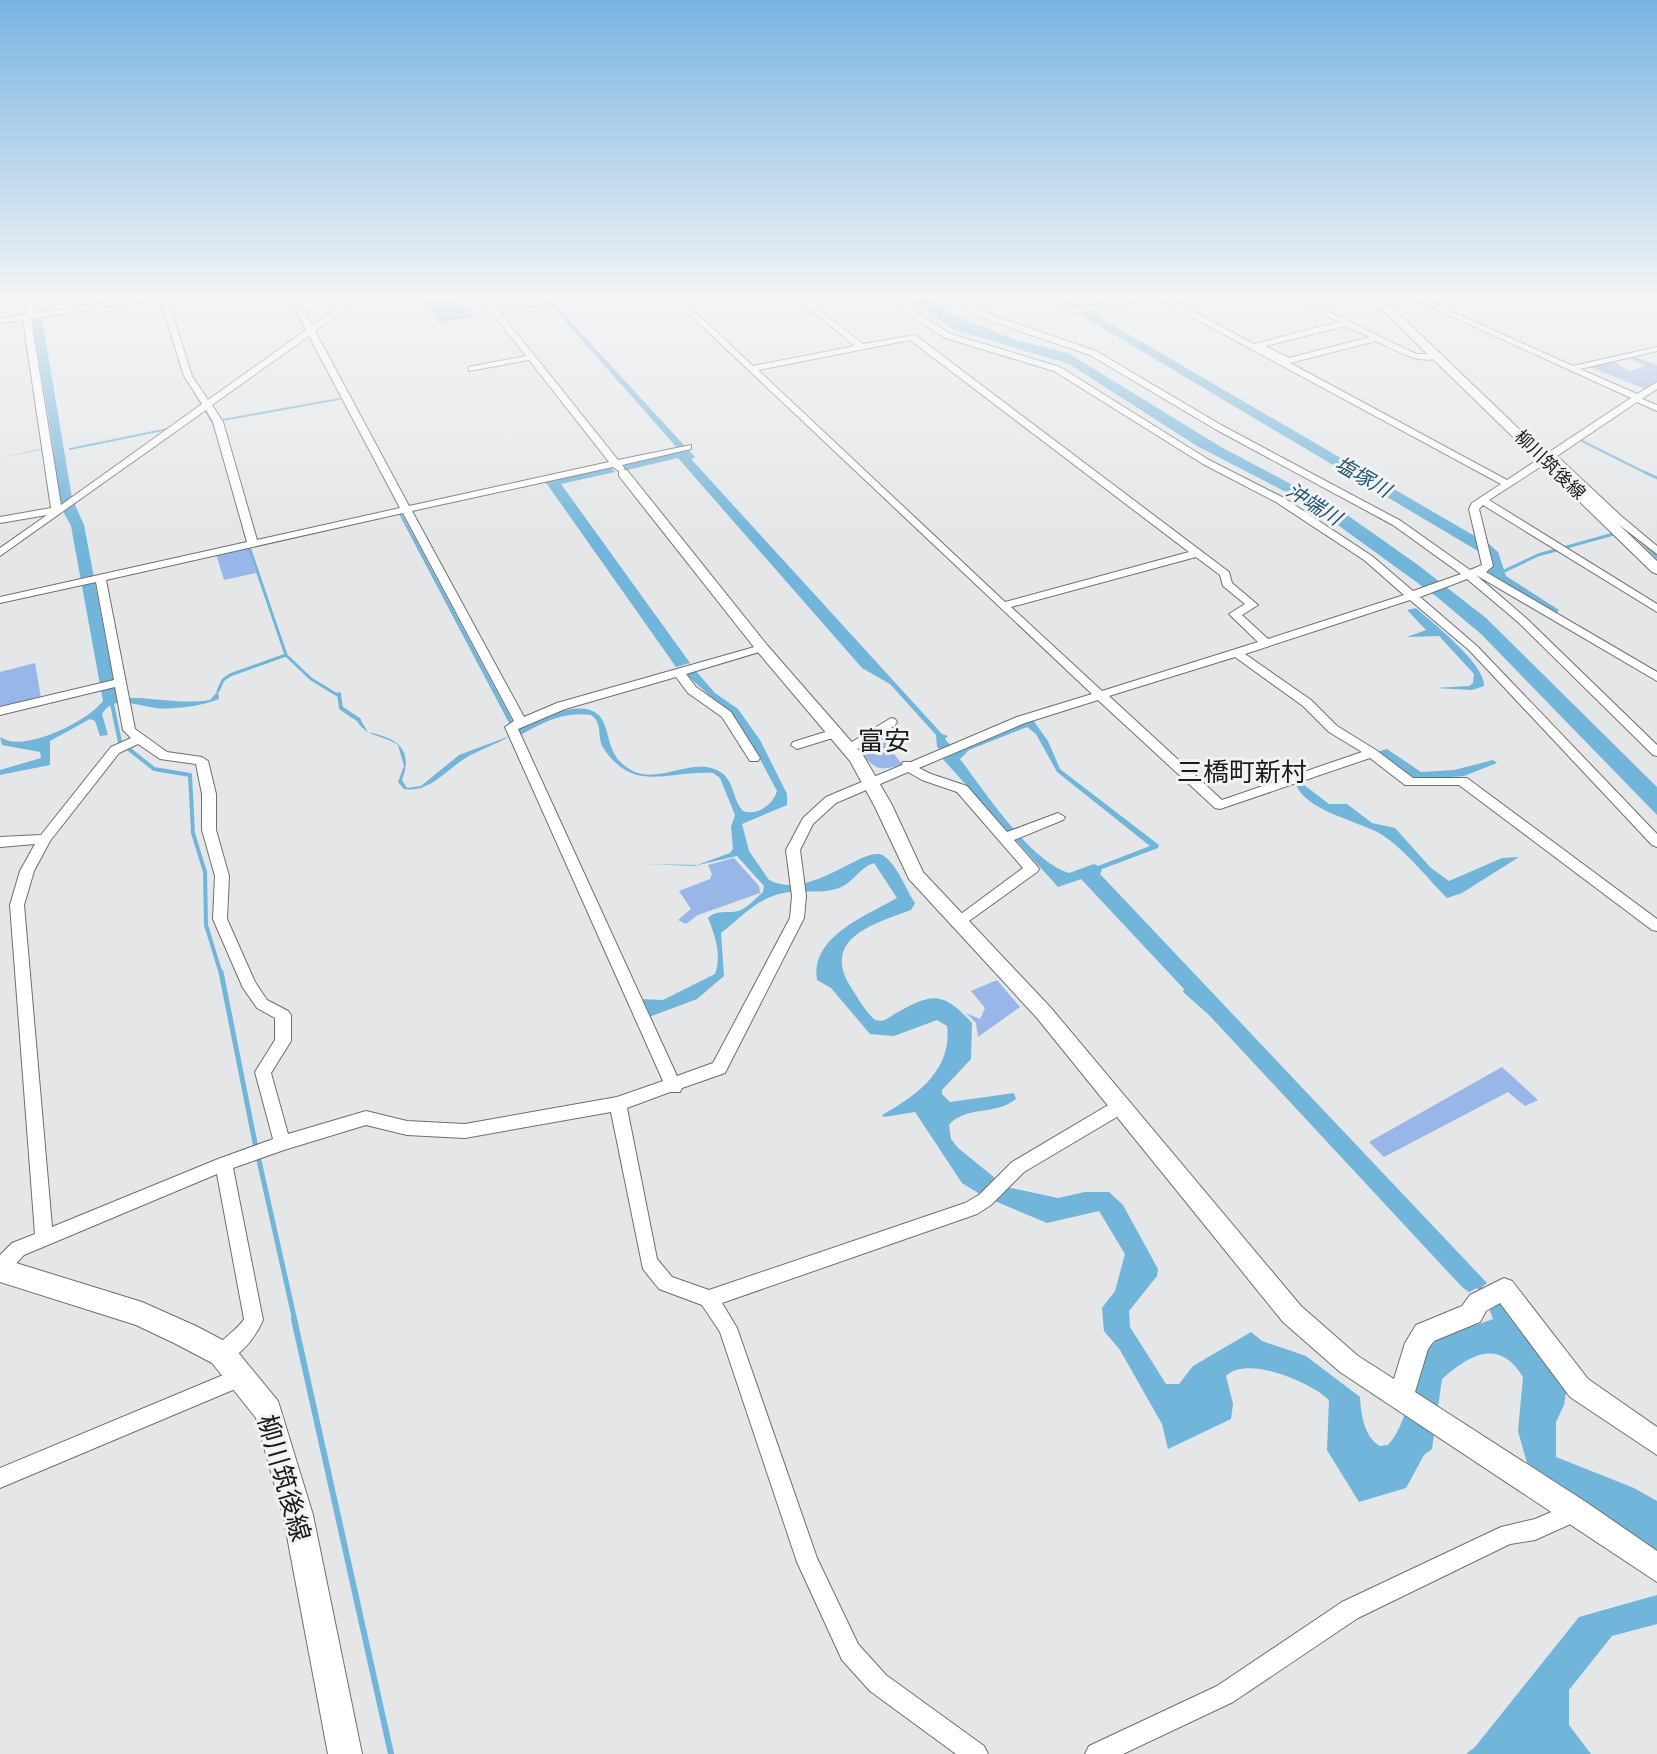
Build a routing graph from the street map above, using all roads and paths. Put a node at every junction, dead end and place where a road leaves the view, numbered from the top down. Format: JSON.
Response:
{"nodes":[{"id":1,"x":39,"y":377,"type":"edge"},
{"id":2,"x":189,"y":377,"type":"edge"},
{"id":3,"x":245,"y":377,"type":"edge"},
{"id":4,"x":335,"y":377,"type":"edge"},
{"id":5,"x":548,"y":377,"type":"edge"},
{"id":6,"x":759,"y":377,"type":"edge"},
{"id":7,"x":965,"y":377,"type":"edge"},
{"id":8,"x":1070,"y":377,"type":"edge"},
{"id":9,"x":1133,"y":377,"type":"edge"},
{"id":10,"x":1308,"y":377,"type":"edge"},
{"id":11,"x":1459,"y":377,"type":"edge"},
{"id":12,"x":1592,"y":377,"type":"edge"},
{"id":13,"x":1657,"y":385,"type":"edge"},
{"id":14,"x":1637,"y":398,"type":"junction"},
{"id":15,"x":206,"y":405,"type":"junction"},
{"id":16,"x":1657,"y":408,"type":"edge"},
{"id":17,"x":688,"y":447,"type":"dead end"},
{"id":18,"x":1548,"y":458,"type":"junction"},
{"id":19,"x":619,"y":467,"type":"junction"},
{"id":20,"x":1508,"y":484,"type":"junction"},
{"id":21,"x":1485,"y":502,"type":"junction"},
{"id":22,"x":60,"y":509,"type":"junction"},
{"id":23,"x":405,"y":509,"type":"junction"},
{"id":24,"x":0,"y":520,"type":"edge"},
{"id":25,"x":253,"y":543,"type":"junction"},
{"id":26,"x":1657,"y":551,"type":"edge"},
{"id":27,"x":0,"y":553,"type":"edge"},
{"id":28,"x":1198,"y":553,"type":"junction"},
{"id":29,"x":1657,"y":569,"type":"edge"},
{"id":30,"x":1474,"y":573,"type":"junction"},
{"id":31,"x":100,"y":577,"type":"junction"},
{"id":32,"x":1414,"y":594,"type":"junction"},
{"id":33,"x":0,"y":600,"type":"edge"},
{"id":34,"x":1003,"y":606,"type":"junction"},
{"id":35,"x":1657,"y":609,"type":"edge"},
{"id":36,"x":1265,"y":643,"type":"junction"},
{"id":37,"x":762,"y":648,"type":"junction"},
{"id":38,"x":1235,"y":652,"type":"junction"},
{"id":39,"x":679,"y":671,"type":"junction"},
{"id":40,"x":1657,"y":677,"type":"edge"},
{"id":41,"x":120,"y":682,"type":"junction"},
{"id":42,"x":1100,"y":696,"type":"junction"},
{"id":43,"x":0,"y":711,"type":"edge"},
{"id":44,"x":520,"y":722,"type":"junction"},
{"id":45,"x":891,"y":722,"type":"dead end"},
{"id":46,"x":139,"y":739,"type":"junction"},
{"id":47,"x":841,"y":741,"type":"junction"},
{"id":48,"x":797,"y":745,"type":"dead end"},
{"id":49,"x":1657,"y":752,"type":"edge"},
{"id":50,"x":1372,"y":753,"type":"junction"},
{"id":51,"x":754,"y":758,"type":"dead end"},
{"id":52,"x":908,"y":765,"type":"junction"},
{"id":53,"x":871,"y":781,"type":"junction"},
{"id":54,"x":1058,"y":817,"type":"dead end"},
{"id":55,"x":1005,"y":838,"type":"junction"},
{"id":56,"x":45,"y":839,"type":"junction"},
{"id":57,"x":0,"y":842,"type":"edge"},
{"id":58,"x":1657,"y":842,"type":"edge"},
{"id":59,"x":957,"y":922,"type":"junction"},
{"id":60,"x":1657,"y":926,"type":"edge"},
{"id":61,"x":674,"y":1087,"type":"junction"},
{"id":62,"x":618,"y":1104,"type":"junction"},
{"id":63,"x":1121,"y":1106,"type":"junction"},
{"id":64,"x":282,"y":1143,"type":"junction"},
{"id":65,"x":224,"y":1164,"type":"junction"},
{"id":66,"x":44,"y":1238,"type":"junction"},
{"id":67,"x":0,"y":1269,"type":"edge"},
{"id":68,"x":709,"y":1299,"type":"junction"},
{"id":69,"x":231,"y":1366,"type":"junction"},
{"id":70,"x":1404,"y":1401,"type":"junction"},
{"id":71,"x":1657,"y":1442,"type":"edge"},
{"id":72,"x":0,"y":1478,"type":"edge"},
{"id":73,"x":1577,"y":1511,"type":"junction"},
{"id":74,"x":1657,"y":1568,"type":"edge"},
{"id":75,"x":345,"y":1754,"type":"edge"},
{"id":76,"x":976,"y":1754,"type":"edge"},
{"id":77,"x":1097,"y":1754,"type":"edge"}],
"edges":[{"from":1,"to":22,"type":"street"},
{"from":2,"to":15,"type":"street"},
{"from":3,"to":15,"type":"street"},
{"from":4,"to":23,"type":"street"},
{"from":5,"to":19,"type":"street"},
{"from":6,"to":34,"type":"street"},
{"from":7,"to":28,"type":"street"},
{"from":8,"to":32,"type":"street"},
{"from":9,"to":30,"type":"street"},
{"from":10,"to":20,"type":"street"},
{"from":11,"to":18,"type":"main road","name":"柳川筑後線"},
{"from":12,"to":14,"type":"street"},
{"from":13,"to":14,"type":"street"},
{"from":14,"to":16,"type":"street"},
{"from":14,"to":18,"type":"street"},
{"from":15,"to":22,"type":"street"},
{"from":15,"to":25,"type":"street"},
{"from":17,"to":19,"type":"street"},
{"from":18,"to":20,"type":"street"},
{"from":18,"to":26,"type":"street"},
{"from":18,"to":29,"type":"main road","name":"柳川筑後線"},
{"from":19,"to":23,"type":"street"},
{"from":19,"to":37,"type":"street"},
{"from":20,"to":21,"type":"street"},
{"from":21,"to":30,"type":"street"},
{"from":21,"to":35,"type":"street"},
{"from":22,"to":24,"type":"street"},
{"from":22,"to":27,"type":"street"},
{"from":23,"to":25,"type":"street"},
{"from":23,"to":44,"type":"street"},
{"from":25,"to":31,"type":"street"},
{"from":28,"to":34,"type":"street"},
{"from":28,"to":36,"type":"street"},
{"from":30,"to":32,"type":"street"},
{"from":30,"to":40,"type":"street"},
{"from":30,"to":49,"type":"street"},
{"from":31,"to":33,"type":"street"},
{"from":31,"to":41,"type":"street"},
{"from":32,"to":36,"type":"street"},
{"from":32,"to":58,"type":"street"},
{"from":34,"to":42,"type":"street"},
{"from":36,"to":38,"type":"street"},
{"from":37,"to":39,"type":"street"},
{"from":37,"to":47,"type":"street"},
{"from":38,"to":42,"type":"street"},
{"from":38,"to":50,"type":"street"},
{"from":39,"to":44,"type":"street"},
{"from":39,"to":51,"type":"street"},
{"from":41,"to":43,"type":"street"},
{"from":41,"to":46,"type":"street"},
{"from":42,"to":50,"type":"street"},
{"from":42,"to":52,"type":"street"},
{"from":44,"to":61,"type":"street"},
{"from":45,"to":47,"type":"street"},
{"from":46,"to":56,"type":"street"},
{"from":46,"to":64,"type":"street"},
{"from":47,"to":48,"type":"street"},
{"from":47,"to":53,"type":"street"},
{"from":50,"to":60,"type":"street"},
{"from":52,"to":53,"type":"street"},
{"from":52,"to":55,"type":"street"},
{"from":53,"to":59,"type":"street"},
{"from":53,"to":61,"type":"street"},
{"from":54,"to":55,"type":"street"},
{"from":55,"to":59,"type":"street"},
{"from":56,"to":57,"type":"street"},
{"from":56,"to":66,"type":"street"},
{"from":59,"to":63,"type":"street"},
{"from":61,"to":62,"type":"street"},
{"from":62,"to":64,"type":"street"},
{"from":62,"to":68,"type":"street"},
{"from":63,"to":68,"type":"street"},
{"from":63,"to":70,"type":"street"},
{"from":64,"to":65,"type":"street"},
{"from":65,"to":66,"type":"street"},
{"from":65,"to":69,"type":"street"},
{"from":66,"to":67,"type":"street"},
{"from":67,"to":69,"type":"main road","name":"柳川筑後線"},
{"from":68,"to":76,"type":"street"},
{"from":69,"to":72,"type":"street"},
{"from":69,"to":75,"type":"main road","name":"柳川筑後線"},
{"from":70,"to":71,"type":"street"},
{"from":70,"to":73,"type":"street"},
{"from":73,"to":74,"type":"street"},
{"from":73,"to":77,"type":"street"}]}
